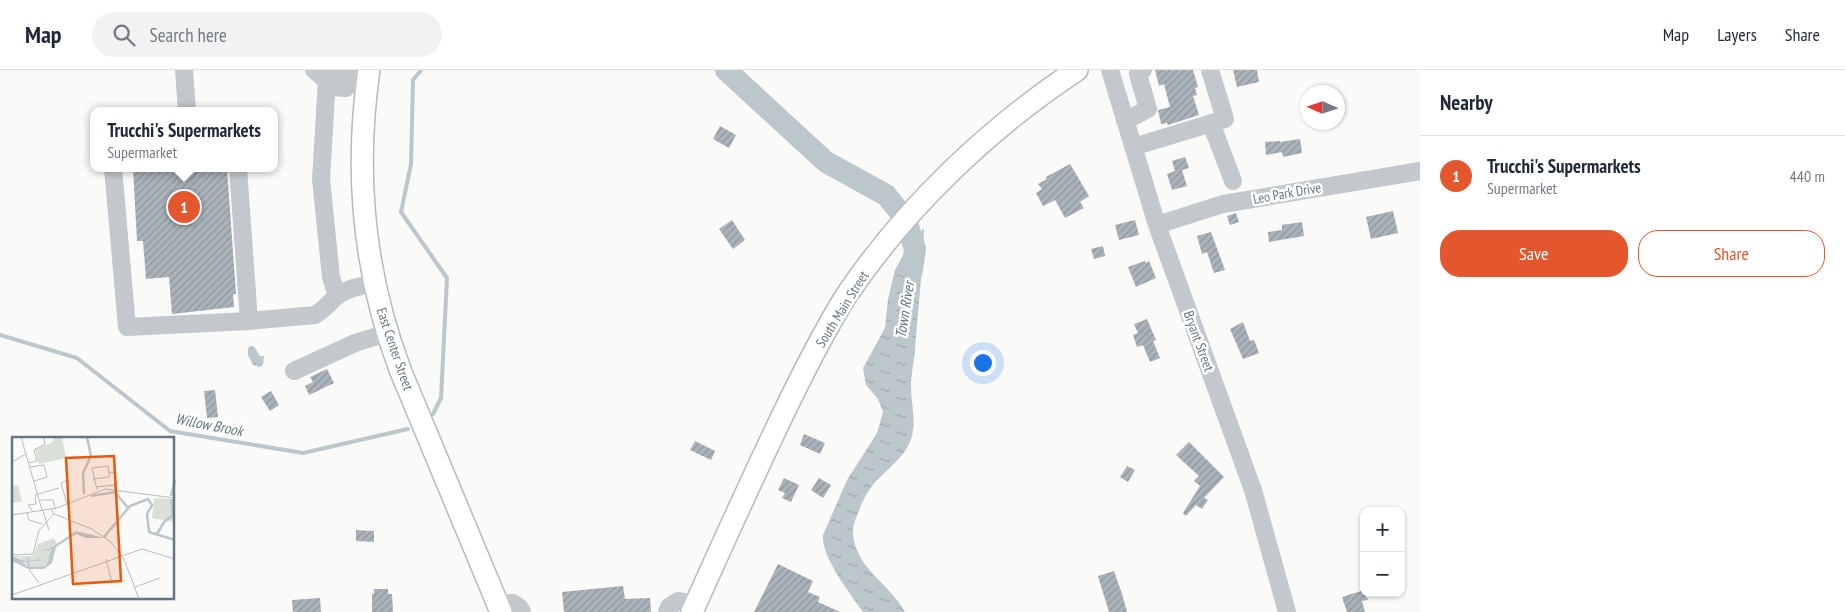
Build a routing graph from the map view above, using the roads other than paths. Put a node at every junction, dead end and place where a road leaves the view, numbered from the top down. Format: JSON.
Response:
{"nodes":[{"id":1,"x":184,"y":70,"type":"edge"},
{"id":2,"x":1077,"y":70,"type":"edge"},
{"id":3,"x":1110,"y":70,"type":"edge"},
{"id":4,"x":1143,"y":70,"type":"edge"},
{"id":5,"x":1210,"y":70,"type":"edge"},
{"id":6,"x":320,"y":75,"type":"edge"},
{"id":7,"x":363,"y":78,"type":"edge"},
{"id":8,"x":187,"y":107,"type":"edge"},
{"id":9,"x":1125,"y":121,"type":"junction"},
{"id":10,"x":1211,"y":123,"type":"junction"},
{"id":11,"x":1133,"y":147,"type":"junction"},
{"id":12,"x":1420,"y":171,"type":"edge"},
{"id":13,"x":113,"y":172,"type":"edge"},
{"id":14,"x":238,"y":172,"type":"edge"},
{"id":15,"x":1233,"y":181,"type":"dead end"},
{"id":16,"x":1157,"y":225,"type":"junction"},
{"id":17,"x":374,"y":284,"type":"junction"},
{"id":18,"x":336,"y":296,"type":"junction"},
{"id":19,"x":249,"y":322,"type":"junction"},
{"id":20,"x":387,"y":333,"type":"junction"},
{"id":21,"x":294,"y":370,"type":"dead end"},
{"id":22,"x":694,"y":608,"type":"edge"},
{"id":23,"x":500,"y":609,"type":"edge"},
{"id":24,"x":522,"y":612,"type":"edge"},
{"id":25,"x":667,"y":612,"type":"edge"},
{"id":26,"x":1287,"y":612,"type":"edge"}],
"edges":[{"from":1,"to":8,"type":"street"},
{"from":2,"to":22,"type":"main road","name":"South Main Street"},
{"from":3,"to":9,"type":"street","name":"Bryant Street"},
{"from":4,"to":9,"type":"street"},
{"from":5,"to":10,"type":"street"},
{"from":6,"to":7,"type":"street"},
{"from":6,"to":18,"type":"street"},
{"from":7,"to":17,"type":"main road","name":"East Center Street"},
{"from":9,"to":11,"type":"street","name":"Bryant Street"},
{"from":10,"to":11,"type":"street"},
{"from":10,"to":15,"type":"street"},
{"from":11,"to":16,"type":"street","name":"Bryant Street"},
{"from":12,"to":16,"type":"street","name":"Leo Park Drive"},
{"from":13,"to":19,"type":"street"},
{"from":14,"to":19,"type":"street"},
{"from":16,"to":26,"type":"street","name":"Bryant Street"},
{"from":17,"to":18,"type":"street"},
{"from":17,"to":20,"type":"main road","name":"East Center Street"},
{"from":18,"to":19,"type":"street"},
{"from":20,"to":21,"type":"street"},
{"from":20,"to":23,"type":"main road","name":"East Center Street"},
{"from":22,"to":25,"type":"street"},
{"from":23,"to":24,"type":"street"}]}
